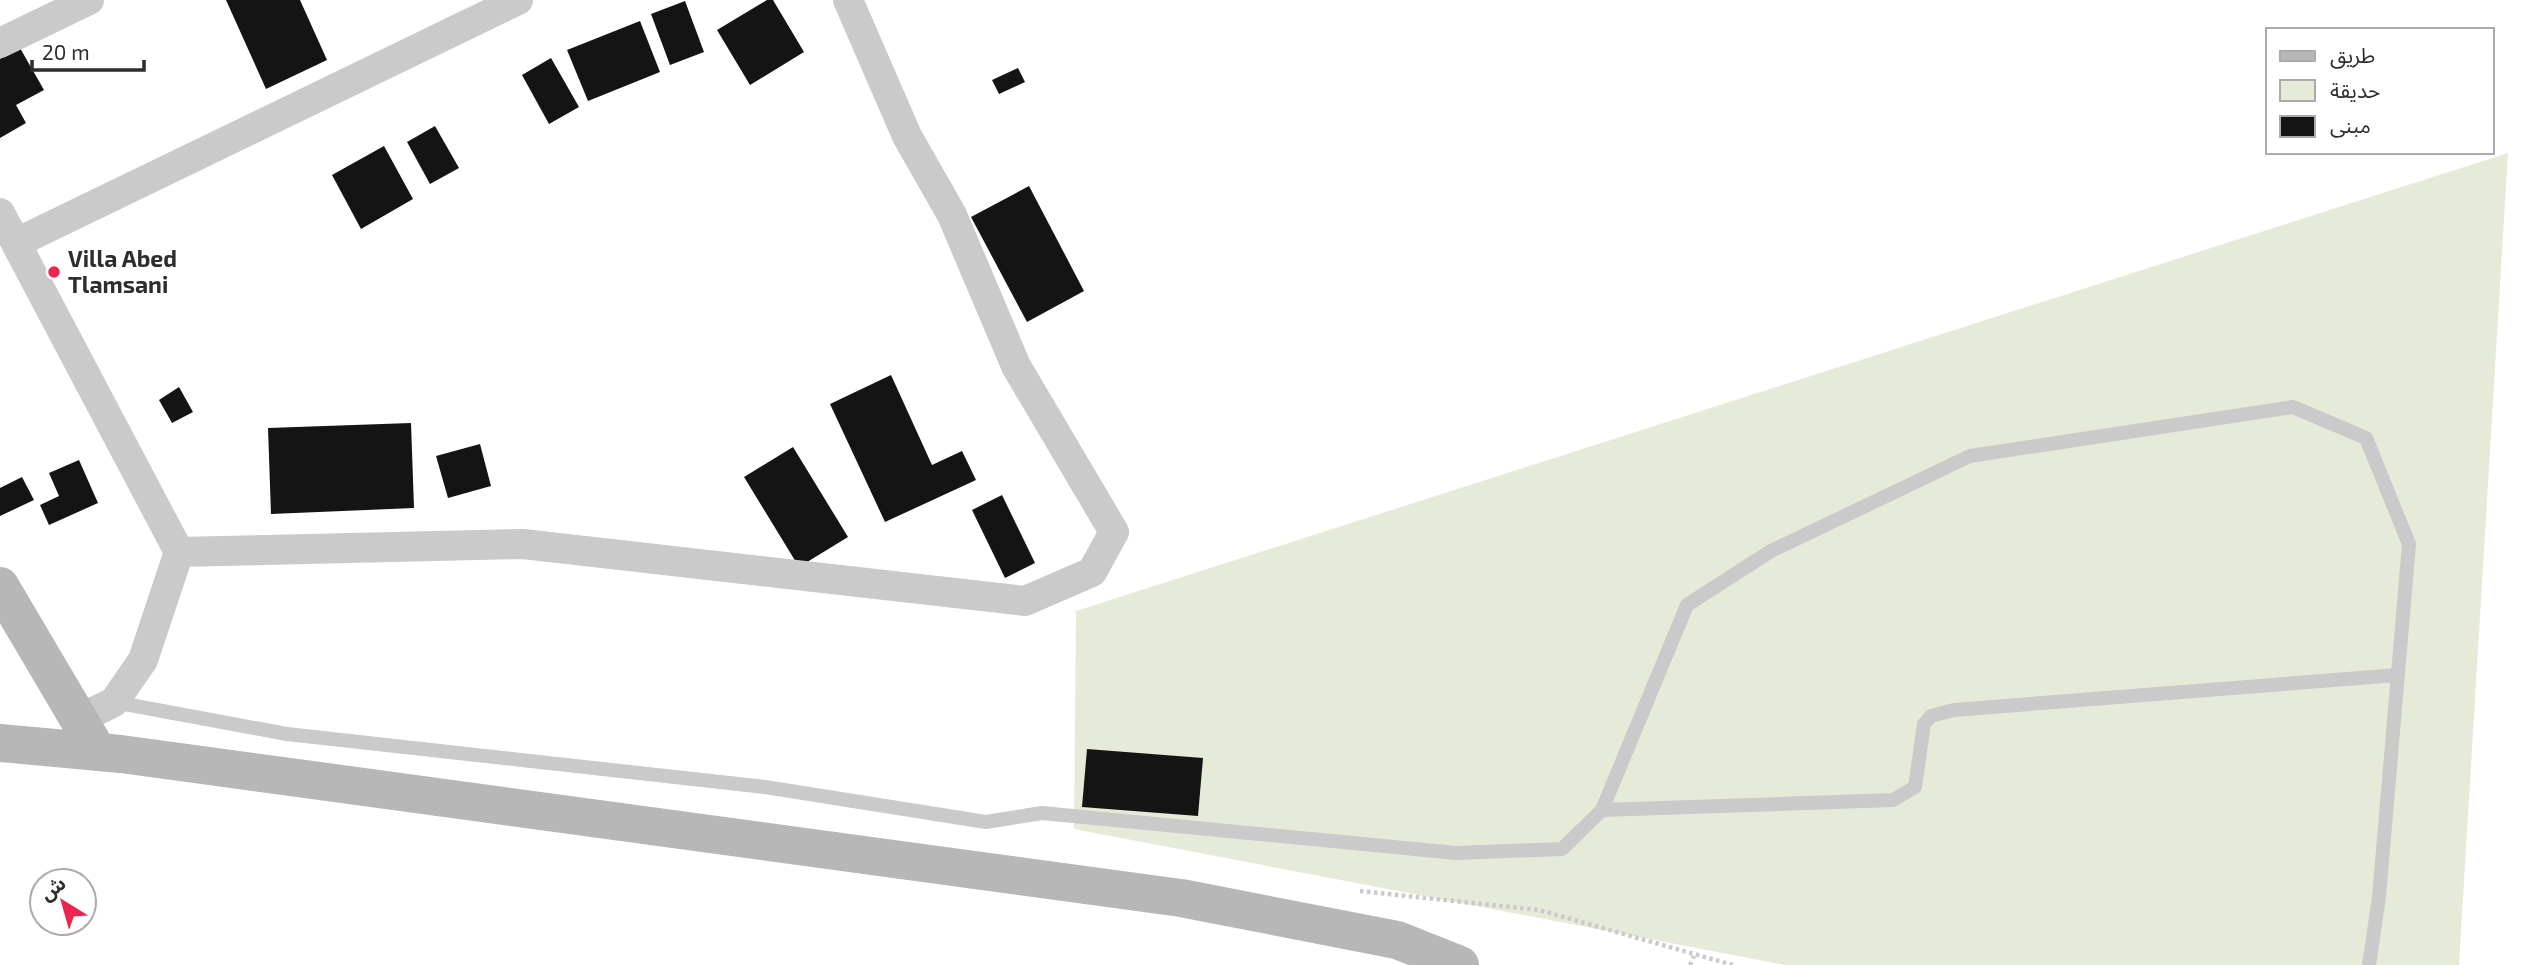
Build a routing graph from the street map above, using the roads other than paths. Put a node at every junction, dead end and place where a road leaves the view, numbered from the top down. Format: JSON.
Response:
{"nodes":[{"id":1,"x":89,"y":0,"type":"edge"},
{"id":2,"x":519,"y":0,"type":"edge"},
{"id":3,"x":848,"y":0,"type":"edge"},
{"id":4,"x":0,"y":43,"type":"edge"},
{"id":5,"x":0,"y":213,"type":"edge"},
{"id":6,"x":16,"y":243,"type":"junction"},
{"id":7,"x":179,"y":552,"type":"junction"},
{"id":8,"x":0,"y":586,"type":"edge"},
{"id":9,"x":2398,"y":675,"type":"junction"},
{"id":10,"x":114,"y":702,"type":"junction"},
{"id":11,"x":77,"y":716,"type":"junction"},
{"id":12,"x":0,"y":743,"type":"edge"},
{"id":13,"x":98,"y":751,"type":"junction"},
{"id":14,"x":1602,"y":810,"type":"junction"},
{"id":15,"x":1460,"y":965,"type":"edge"},
{"id":16,"x":2369,"y":965,"type":"edge"}],
"edges":[{"from":1,"to":4,"type":"street"},
{"from":2,"to":6,"type":"street"},
{"from":3,"to":7,"type":"street"},
{"from":5,"to":6,"type":"street"},
{"from":6,"to":7,"type":"street"},
{"from":7,"to":10,"type":"street"},
{"from":8,"to":11,"type":"main road"},
{"from":9,"to":14,"type":"lane"},
{"from":9,"to":14,"type":"lane"},
{"from":9,"to":16,"type":"lane"},
{"from":10,"to":11,"type":"street"},
{"from":10,"to":14,"type":"lane"},
{"from":11,"to":13,"type":"main road"},
{"from":12,"to":13,"type":"main road"},
{"from":13,"to":15,"type":"main road"}]}
